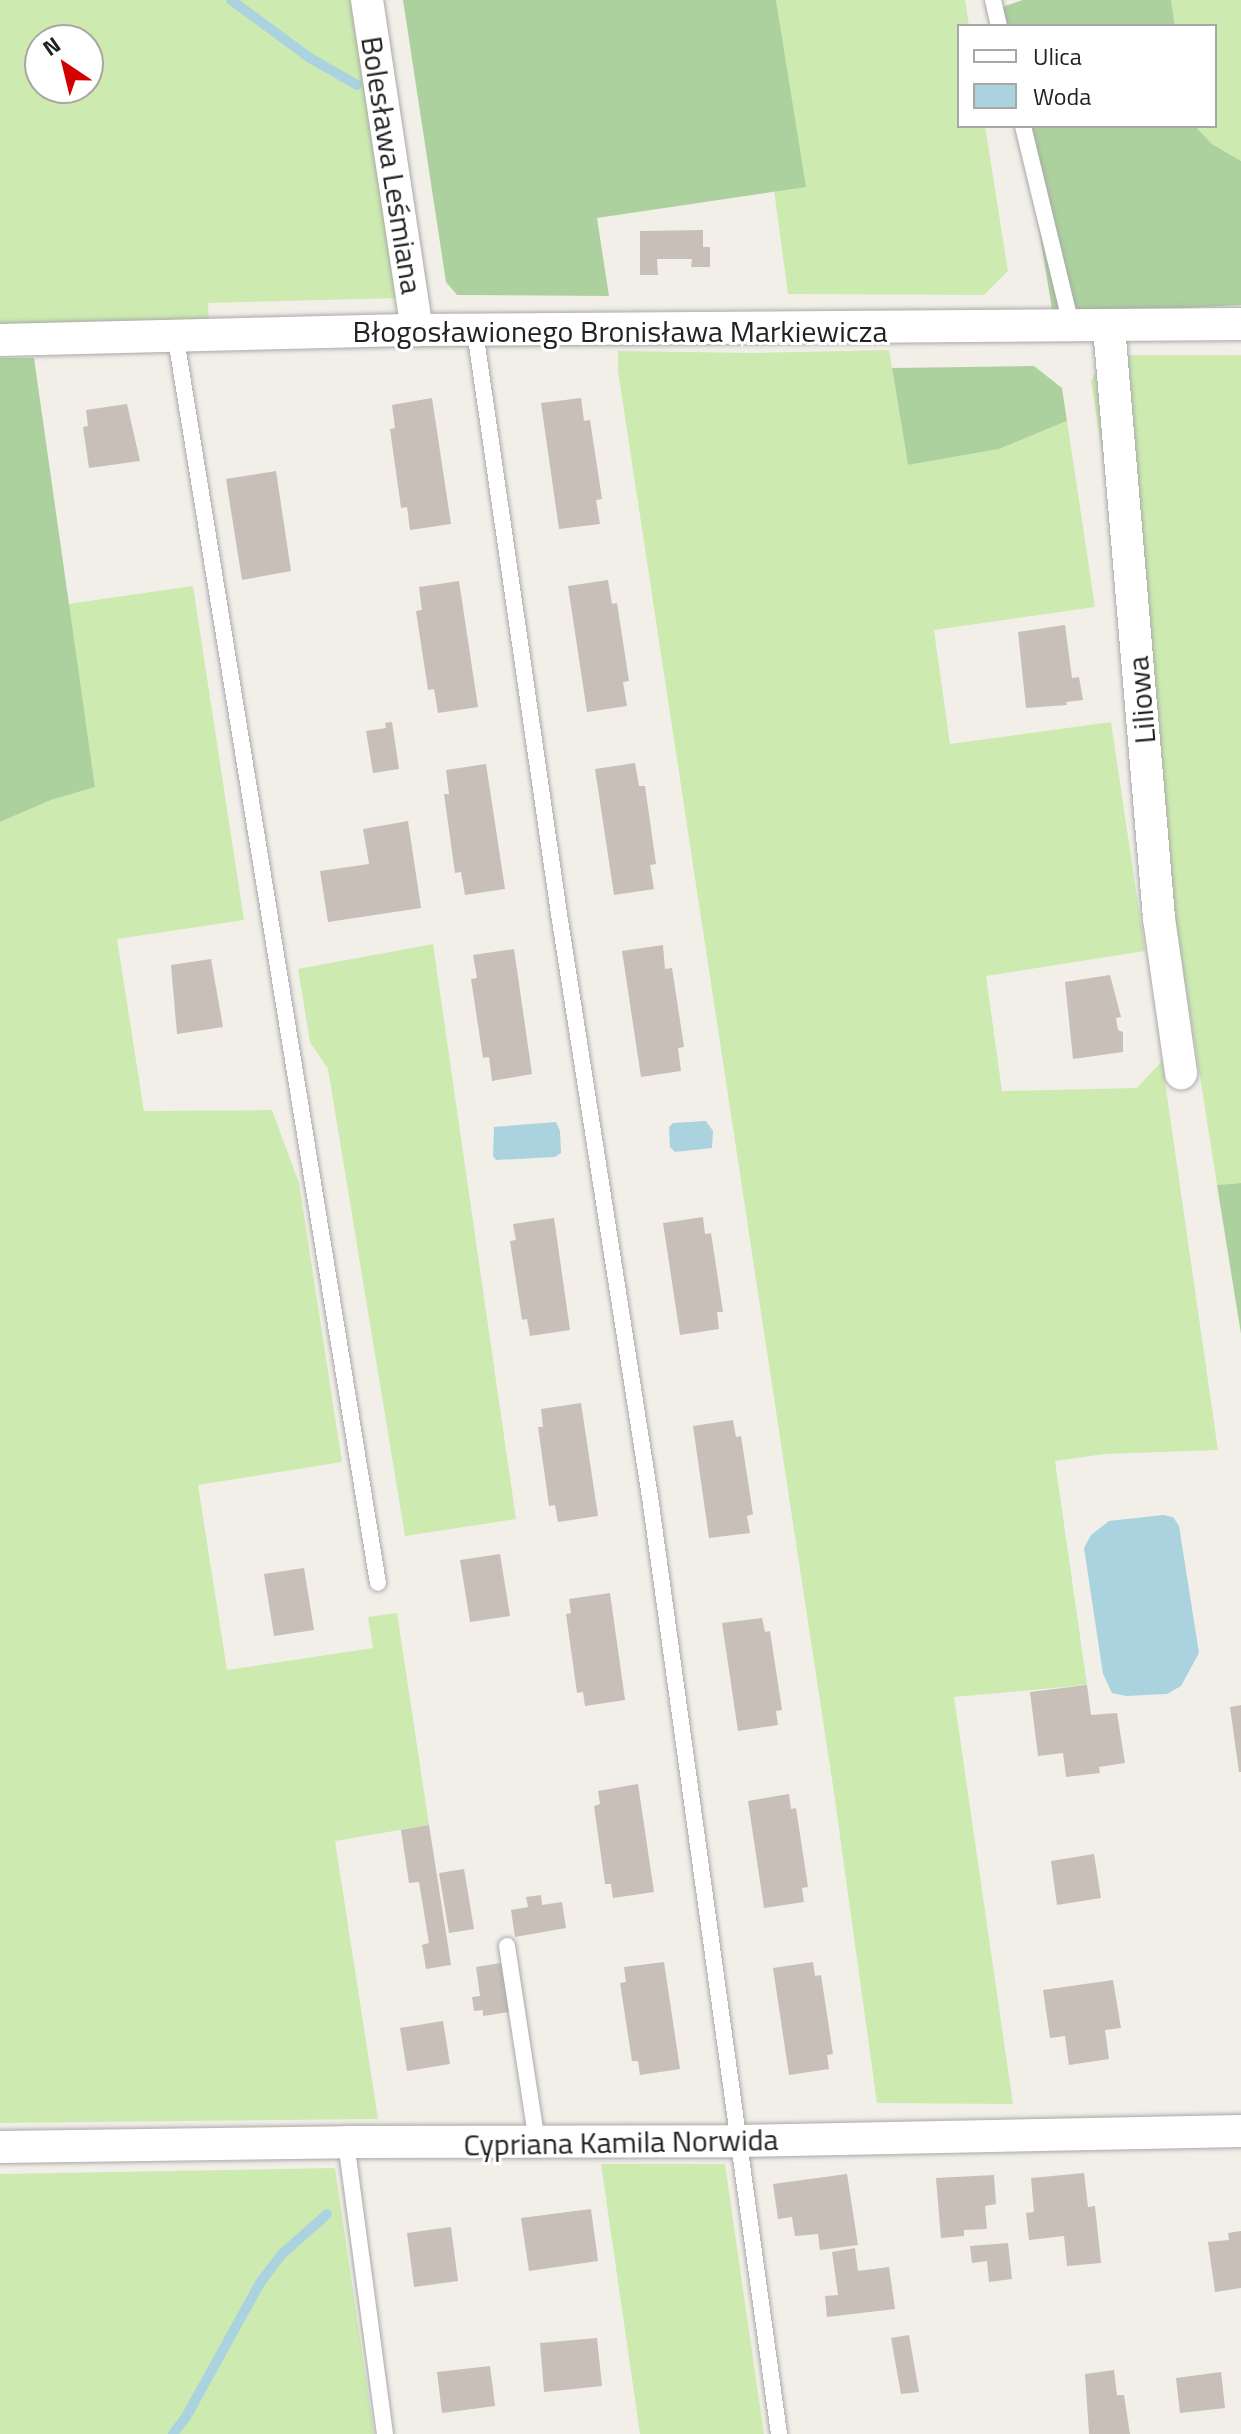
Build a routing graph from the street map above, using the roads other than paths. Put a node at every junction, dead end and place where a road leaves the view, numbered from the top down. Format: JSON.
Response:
{"nodes":[{"id":1,"x":367,"y":0,"type":"edge"},
{"id":2,"x":993,"y":0,"type":"edge"},
{"id":3,"x":999,"y":24,"type":"edge"},
{"id":4,"x":1023,"y":128,"type":"edge"},
{"id":5,"x":1241,"y":324,"type":"edge"},
{"id":6,"x":1109,"y":327,"type":"junction"},
{"id":7,"x":1072,"y":328,"type":"junction"},
{"id":8,"x":417,"y":330,"type":"junction"},
{"id":9,"x":475,"y":331,"type":"junction"},
{"id":10,"x":176,"y":339,"type":"junction"},
{"id":11,"x":0,"y":340,"type":"edge"},
{"id":12,"x":1181,"y":1073,"type":"dead end"},
{"id":13,"x":378,"y":1583,"type":"dead end"},
{"id":14,"x":507,"y":1946,"type":"dead end"},
{"id":15,"x":1241,"y":2131,"type":"edge"},
{"id":16,"x":739,"y":2141,"type":"junction"},
{"id":17,"x":346,"y":2142,"type":"junction"},
{"id":18,"x":537,"y":2143,"type":"junction"},
{"id":19,"x":0,"y":2147,"type":"edge"},
{"id":20,"x":385,"y":2434,"type":"edge"},
{"id":21,"x":779,"y":2434,"type":"edge"}],
"edges":[{"from":1,"to":8,"type":"street","name":"Bolesława Leśmiana"},
{"from":2,"to":3,"type":"lane"},
{"from":4,"to":7,"type":"lane"},
{"from":5,"to":6,"type":"street","name":"Błogosławionego Bronisława Markiewicza"},
{"from":6,"to":7,"type":"street","name":"Błogosławionego Bronisława Markiewicza"},
{"from":6,"to":12,"type":"street","name":"Liliowa"},
{"from":7,"to":9,"type":"street","name":"Błogosławionego Bronisława Markiewicza"},
{"from":8,"to":9,"type":"street","name":"Błogosławionego Bronisława Markiewicza"},
{"from":8,"to":10,"type":"street","name":"Błogosławionego Bronisława Markiewicza"},
{"from":9,"to":16,"type":"lane"},
{"from":10,"to":11,"type":"street","name":"Błogosławionego Bronisława Markiewicza"},
{"from":10,"to":13,"type":"lane"},
{"from":14,"to":18,"type":"lane"},
{"from":15,"to":16,"type":"street","name":"Cypriana Kamila Norwida"},
{"from":16,"to":18,"type":"street","name":"Cypriana Kamila Norwida"},
{"from":16,"to":21,"type":"lane"},
{"from":17,"to":18,"type":"street","name":"Cypriana Kamila Norwida"},
{"from":17,"to":19,"type":"street","name":"Cypriana Kamila Norwida"},
{"from":17,"to":20,"type":"lane"}]}
